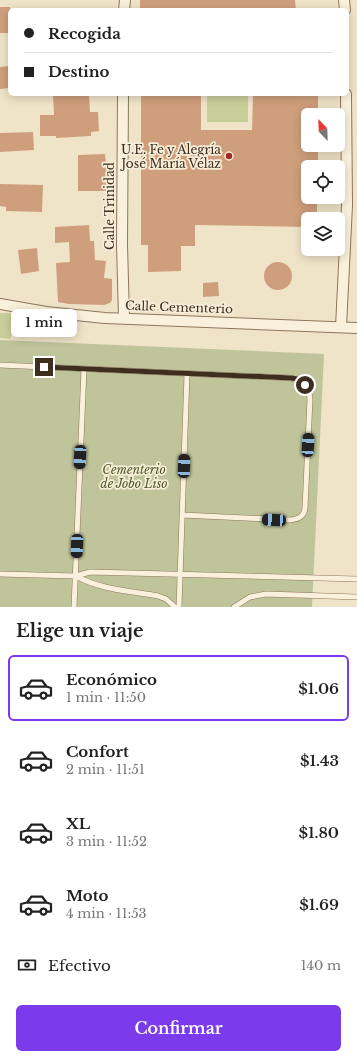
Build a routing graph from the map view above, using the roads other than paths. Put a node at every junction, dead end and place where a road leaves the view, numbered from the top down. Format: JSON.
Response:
{"nodes":[{"id":1,"x":123,"y":96,"type":"edge"},
{"id":2,"x":346,"y":96,"type":"edge"},
{"id":3,"x":0,"y":304,"type":"edge"},
{"id":4,"x":124,"y":318,"type":"junction"},
{"id":5,"x":341,"y":328,"type":"junction"},
{"id":6,"x":357,"y":328,"type":"edge"},
{"id":7,"x":0,"y":365,"type":"edge"},
{"id":8,"x":84,"y":369,"type":"junction"},
{"id":9,"x":188,"y":374,"type":"junction"},
{"id":10,"x":182,"y":515,"type":"junction"},
{"id":11,"x":0,"y":574,"type":"edge"},
{"id":12,"x":180,"y":574,"type":"junction"},
{"id":13,"x":76,"y":576,"type":"junction"},
{"id":14,"x":357,"y":579,"type":"edge"},
{"id":15,"x":357,"y":597,"type":"edge"},
{"id":16,"x":74,"y":607,"type":"edge"},
{"id":17,"x":176,"y":607,"type":"edge"},
{"id":18,"x":179,"y":607,"type":"edge"},
{"id":19,"x":234,"y":607,"type":"edge"}],
"edges":[{"from":1,"to":4,"type":"street","name":"Calle Trinidad"},
{"from":2,"to":5,"type":"street"},
{"from":3,"to":4,"type":"street","name":"Calle Cementerio"},
{"from":4,"to":5,"type":"street","name":"Calle Cementerio"},
{"from":5,"to":6,"type":"street","name":"Calle Cementerio"},
{"from":7,"to":8,"type":"lane"},
{"from":8,"to":9,"type":"lane"},
{"from":8,"to":13,"type":"lane"},
{"from":9,"to":10,"type":"lane"},
{"from":9,"to":10,"type":"lane"},
{"from":10,"to":12,"type":"lane"},
{"from":11,"to":13,"type":"lane"},
{"from":12,"to":13,"type":"lane"},
{"from":12,"to":14,"type":"lane"},
{"from":12,"to":18,"type":"lane"},
{"from":13,"to":16,"type":"lane"},
{"from":13,"to":17,"type":"lane"},
{"from":15,"to":19,"type":"lane"}]}
